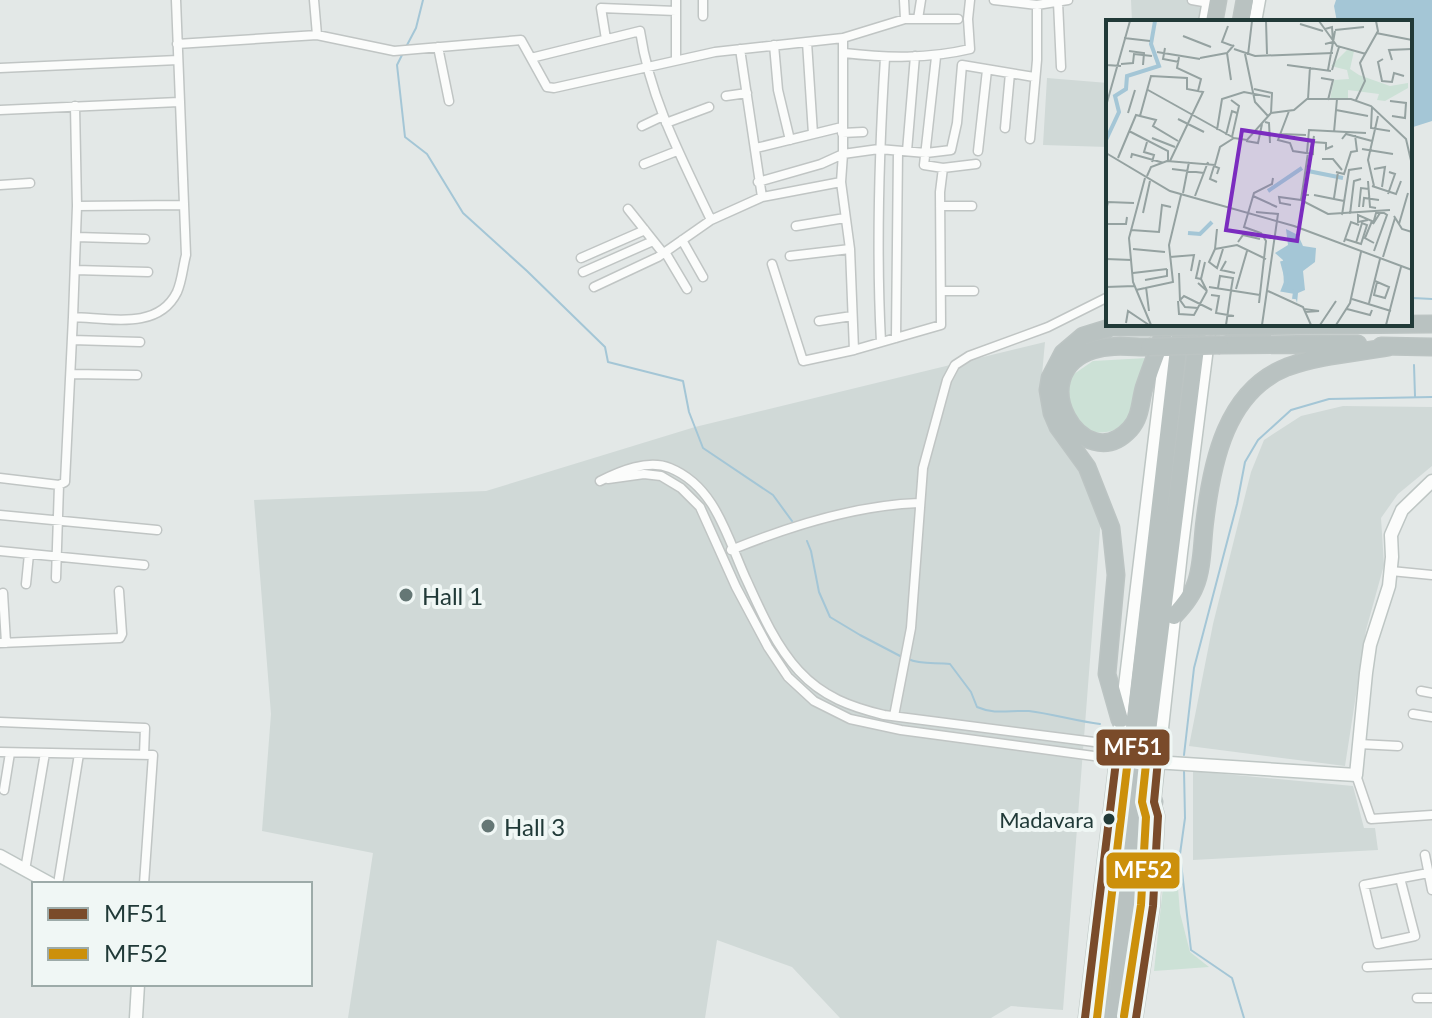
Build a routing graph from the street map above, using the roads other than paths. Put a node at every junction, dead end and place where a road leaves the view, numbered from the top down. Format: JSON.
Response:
{"nodes":[{"id":1,"x":176,"y":0,"type":"edge"},
{"id":2,"x":314,"y":0,"type":"edge"},
{"id":3,"x":676,"y":0,"type":"edge"},
{"id":4,"x":703,"y":0,"type":"edge"},
{"id":5,"x":904,"y":0,"type":"edge"},
{"id":6,"x":921,"y":0,"type":"edge"},
{"id":7,"x":970,"y":0,"type":"edge"},
{"id":8,"x":994,"y":0,"type":"edge"},
{"id":9,"x":1068,"y":0,"type":"edge"},
{"id":10,"x":1192,"y":0,"type":"edge"},
{"id":11,"x":1229,"y":0,"type":"edge"},
{"id":12,"x":1245,"y":0,"type":"edge"},
{"id":13,"x":1259,"y":0,"type":"edge"},
{"id":14,"x":1212,"y":1,"type":"edge"},
{"id":15,"x":1016,"y":2,"type":"edge"},
{"id":16,"x":1058,"y":2,"type":"junction"},
{"id":17,"x":601,"y":4,"type":"edge"},
{"id":18,"x":1037,"y":5,"type":"junction"},
{"id":19,"x":676,"y":11,"type":"junction"},
{"id":20,"x":703,"y":16,"type":"dead end"},
{"id":21,"x":905,"y":19,"type":"junction"},
{"id":22,"x":918,"y":19,"type":"junction"},
{"id":23,"x":958,"y":19,"type":"dead end"},
{"id":24,"x":1206,"y":20,"type":"edge"},
{"id":25,"x":1225,"y":20,"type":"edge"},
{"id":26,"x":1241,"y":20,"type":"edge"},
{"id":27,"x":1255,"y":20,"type":"edge"},
{"id":28,"x":317,"y":35,"type":"junction"},
{"id":29,"x":843,"y":38,"type":"junction"},
{"id":30,"x":606,"y":39,"type":"junction"},
{"id":31,"x":807,"y":42,"type":"junction"},
{"id":32,"x":177,"y":44,"type":"junction"},
{"id":33,"x":774,"y":45,"type":"junction"},
{"id":34,"x":438,"y":47,"type":"junction"},
{"id":35,"x":740,"y":49,"type":"junction"},
{"id":36,"x":844,"y":53,"type":"junction"},
{"id":37,"x":915,"y":56,"type":"junction"},
{"id":38,"x":936,"y":57,"type":"junction"},
{"id":39,"x":531,"y":58,"type":"junction"},
{"id":40,"x":885,"y":58,"type":"junction"},
{"id":41,"x":676,"y":59,"type":"junction"},
{"id":42,"x":178,"y":60,"type":"junction"},
{"id":43,"x":645,"y":66,"type":"junction"},
{"id":44,"x":1061,"y":67,"type":"dead end"},
{"id":45,"x":0,"y":68,"type":"edge"},
{"id":46,"x":987,"y":70,"type":"junction"},
{"id":47,"x":1010,"y":73,"type":"junction"},
{"id":48,"x":1034,"y":77,"type":"junction"},
{"id":49,"x":747,"y":93,"type":"junction"},
{"id":50,"x":726,"y":96,"type":"dead end"},
{"id":51,"x":449,"y":101,"type":"dead end"},
{"id":52,"x":179,"y":102,"type":"junction"},
{"id":53,"x":75,"y":106,"type":"junction"},
{"id":54,"x":709,"y":107,"type":"dead end"},
{"id":55,"x":0,"y":110,"type":"edge"},
{"id":56,"x":665,"y":120,"type":"junction"},
{"id":57,"x":642,"y":126,"type":"dead end"},
{"id":58,"x":1005,"y":128,"type":"dead end"},
{"id":59,"x":842,"y":130,"type":"junction"},
{"id":60,"x":863,"y":132,"type":"dead end"},
{"id":61,"x":813,"y":134,"type":"junction"},
{"id":62,"x":1030,"y":139,"type":"dead end"},
{"id":63,"x":790,"y":140,"type":"junction"},
{"id":64,"x":756,"y":148,"type":"junction"},
{"id":65,"x":879,"y":149,"type":"junction"},
{"id":66,"x":677,"y":151,"type":"junction"},
{"id":67,"x":902,"y":151,"type":"junction"},
{"id":68,"x":978,"y":151,"type":"dead end"},
{"id":69,"x":926,"y":153,"type":"junction"},
{"id":70,"x":843,"y":154,"type":"junction"},
{"id":71,"x":644,"y":164,"type":"dead end"},
{"id":72,"x":976,"y":164,"type":"dead end"},
{"id":73,"x":943,"y":168,"type":"junction"},
{"id":74,"x":758,"y":182,"type":"junction"},
{"id":75,"x":841,"y":182,"type":"junction"},
{"id":76,"x":30,"y":183,"type":"dead end"},
{"id":77,"x":0,"y":185,"type":"edge"},
{"id":78,"x":762,"y":197,"type":"junction"},
{"id":79,"x":183,"y":205,"type":"junction"},
{"id":80,"x":77,"y":206,"type":"junction"},
{"id":81,"x":940,"y":206,"type":"junction"},
{"id":82,"x":972,"y":206,"type":"dead end"},
{"id":83,"x":628,"y":209,"type":"dead end"},
{"id":84,"x":845,"y":218,"type":"junction"},
{"id":85,"x":711,"y":220,"type":"junction"},
{"id":86,"x":796,"y":226,"type":"dead end"},
{"id":87,"x":645,"y":230,"type":"junction"},
{"id":88,"x":76,"y":237,"type":"junction"},
{"id":89,"x":145,"y":239,"type":"dead end"},
{"id":90,"x":682,"y":240,"type":"junction"},
{"id":91,"x":653,"y":241,"type":"junction"},
{"id":92,"x":850,"y":249,"type":"junction"},
{"id":93,"x":664,"y":253,"type":"junction"},
{"id":94,"x":790,"y":256,"type":"dead end"},
{"id":95,"x":581,"y":258,"type":"dead end"},
{"id":96,"x":772,"y":264,"type":"dead end"},
{"id":97,"x":75,"y":270,"type":"junction"},
{"id":98,"x":148,"y":272,"type":"dead end"},
{"id":99,"x":583,"y":272,"type":"dead end"},
{"id":100,"x":703,"y":277,"type":"dead end"},
{"id":101,"x":594,"y":287,"type":"dead end"},
{"id":102,"x":687,"y":289,"type":"dead end"},
{"id":103,"x":941,"y":291,"type":"junction"},
{"id":104,"x":974,"y":291,"type":"dead end"},
{"id":105,"x":1106,"y":298,"type":"edge"},
{"id":106,"x":852,"y":316,"type":"junction"},
{"id":107,"x":73,"y":317,"type":"junction"},
{"id":108,"x":819,"y":321,"type":"dead end"},
{"id":109,"x":1167,"y":326,"type":"edge"},
{"id":110,"x":1168,"y":326,"type":"edge"},
{"id":111,"x":1181,"y":326,"type":"edge"},
{"id":112,"x":1184,"y":326,"type":"edge"},
{"id":113,"x":1199,"y":326,"type":"edge"},
{"id":114,"x":1218,"y":326,"type":"edge"},
{"id":115,"x":896,"y":338,"type":"junction"},
{"id":116,"x":72,"y":340,"type":"junction"},
{"id":117,"x":140,"y":342,"type":"dead end"},
{"id":118,"x":881,"y":342,"type":"junction"},
{"id":119,"x":1160,"y":347,"type":"edge"},
{"id":120,"x":1160,"y":347,"type":"edge"},
{"id":121,"x":1160,"y":347,"type":"edge"},
{"id":122,"x":1160,"y":347,"type":"edge"},
{"id":123,"x":1389,"y":347,"type":"junction"},
{"id":124,"x":1432,"y":347,"type":"edge"},
{"id":125,"x":854,"y":350,"type":"junction"},
{"id":126,"x":71,"y":374,"type":"junction"},
{"id":127,"x":137,"y":375,"type":"dead end"},
{"id":128,"x":0,"y":478,"type":"edge"},
{"id":129,"x":1432,"y":481,"type":"edge"},
{"id":130,"x":59,"y":485,"type":"junction"},
{"id":131,"x":919,"y":503,"type":"junction"},
{"id":132,"x":0,"y":515,"type":"edge"},
{"id":133,"x":58,"y":521,"type":"junction"},
{"id":134,"x":157,"y":530,"type":"dead end"},
{"id":135,"x":733,"y":549,"type":"junction"},
{"id":136,"x":0,"y":551,"type":"edge"},
{"id":137,"x":723,"y":553,"type":"junction"},
{"id":138,"x":29,"y":554,"type":"junction"},
{"id":139,"x":57,"y":556,"type":"junction"},
{"id":140,"x":144,"y":565,"type":"dead end"},
{"id":141,"x":1391,"y":571,"type":"junction"},
{"id":142,"x":1432,"y":575,"type":"edge"},
{"id":143,"x":56,"y":578,"type":"dead end"},
{"id":144,"x":26,"y":584,"type":"dead end"},
{"id":145,"x":119,"y":591,"type":"dead end"},
{"id":146,"x":3,"y":593,"type":"dead end"},
{"id":147,"x":1174,"y":616,"type":"junction"},
{"id":148,"x":3,"y":643,"type":"edge"},
{"id":149,"x":1421,"y":691,"type":"dead end"},
{"id":150,"x":1432,"y":693,"type":"edge"},
{"id":151,"x":1413,"y":714,"type":"dead end"},
{"id":152,"x":894,"y":716,"type":"junction"},
{"id":153,"x":1432,"y":717,"type":"edge"},
{"id":154,"x":1120,"y":720,"type":"junction"},
{"id":155,"x":0,"y":722,"type":"edge"},
{"id":156,"x":1140,"y":737,"type":"junction"},
{"id":157,"x":1359,"y":744,"type":"junction"},
{"id":158,"x":1398,"y":746,"type":"dead end"},
{"id":159,"x":5,"y":752,"type":"edge"},
{"id":160,"x":45,"y":753,"type":"junction"},
{"id":161,"x":79,"y":754,"type":"junction"},
{"id":162,"x":144,"y":755,"type":"junction"},
{"id":163,"x":1127,"y":760,"type":"junction"},
{"id":164,"x":1158,"y":760,"type":"junction"},
{"id":165,"x":1356,"y":775,"type":"junction"},
{"id":166,"x":4,"y":790,"type":"dead end"},
{"id":167,"x":1154,"y":802,"type":"junction"},
{"id":168,"x":1432,"y":815,"type":"edge"},
{"id":169,"x":1425,"y":855,"type":"dead end"},
{"id":170,"x":0,"y":856,"type":"edge"},
{"id":171,"x":25,"y":870,"type":"junction"},
{"id":172,"x":1430,"y":873,"type":"edge"},
{"id":173,"x":1400,"y":878,"type":"junction"},
{"id":174,"x":47,"y":882,"type":"edge"},
{"id":175,"x":58,"y":882,"type":"edge"},
{"id":176,"x":144,"y":882,"type":"edge"},
{"id":177,"x":1432,"y":890,"type":"edge"},
{"id":178,"x":1432,"y":964,"type":"edge"},
{"id":179,"x":1367,"y":967,"type":"dead end"},
{"id":180,"x":138,"y":986,"type":"edge"},
{"id":181,"x":1417,"y":998,"type":"dead end"},
{"id":182,"x":1432,"y":998,"type":"edge"},
{"id":183,"x":136,"y":1018,"type":"edge"},
{"id":184,"x":1085,"y":1018,"type":"edge"},
{"id":185,"x":1098,"y":1018,"type":"edge"},
{"id":186,"x":1115,"y":1018,"type":"edge"},
{"id":187,"x":1124,"y":1018,"type":"edge"},
{"id":188,"x":1136,"y":1018,"type":"edge"}],
"edges":[{"from":1,"to":32,"type":"street"},
{"from":2,"to":28,"type":"street"},
{"from":3,"to":19,"type":"street"},
{"from":4,"to":20,"type":"street"},
{"from":5,"to":21,"type":"street"},
{"from":6,"to":22,"type":"street"},
{"from":7,"to":38,"type":"street"},
{"from":8,"to":15,"type":"street"},
{"from":9,"to":16,"type":"street"},
{"from":10,"to":14,"type":"street"},
{"from":11,"to":25,"type":"highway"},
{"from":12,"to":26,"type":"highway"},
{"from":13,"to":27,"type":"street"},
{"from":14,"to":24,"type":"street"},
{"from":15,"to":18,"type":"street"},
{"from":16,"to":18,"type":"street"},
{"from":16,"to":44,"type":"street"},
{"from":17,"to":19,"type":"street"},
{"from":17,"to":30,"type":"street"},
{"from":18,"to":48,"type":"street"},
{"from":19,"to":41,"type":"street"},
{"from":21,"to":22,"type":"street"},
{"from":21,"to":29,"type":"street"},
{"from":22,"to":23,"type":"street"},
{"from":28,"to":32,"type":"street"},
{"from":28,"to":34,"type":"street"},
{"from":29,"to":31,"type":"street"},
{"from":29,"to":36,"type":"street"},
{"from":30,"to":39,"type":"street"},
{"from":30,"to":43,"type":"street"},
{"from":31,"to":33,"type":"street"},
{"from":31,"to":61,"type":"street"},
{"from":32,"to":42,"type":"street"},
{"from":33,"to":35,"type":"street"},
{"from":33,"to":63,"type":"street"},
{"from":34,"to":39,"type":"street"},
{"from":34,"to":51,"type":"street"},
{"from":35,"to":41,"type":"street"},
{"from":35,"to":49,"type":"street"},
{"from":36,"to":40,"type":"street"},
{"from":36,"to":59,"type":"street"},
{"from":37,"to":38,"type":"street"},
{"from":37,"to":40,"type":"street"},
{"from":37,"to":67,"type":"street"},
{"from":38,"to":69,"type":"street"},
{"from":39,"to":43,"type":"street"},
{"from":40,"to":65,"type":"street"},
{"from":41,"to":43,"type":"street"},
{"from":42,"to":45,"type":"street"},
{"from":42,"to":52,"type":"street"},
{"from":43,"to":56,"type":"street"},
{"from":46,"to":47,"type":"street"},
{"from":46,"to":68,"type":"street"},
{"from":46,"to":69,"type":"street"},
{"from":47,"to":48,"type":"street"},
{"from":47,"to":58,"type":"street"},
{"from":48,"to":62,"type":"street"},
{"from":49,"to":50,"type":"street"},
{"from":49,"to":64,"type":"street"},
{"from":52,"to":53,"type":"street"},
{"from":52,"to":79,"type":"street"},
{"from":53,"to":55,"type":"street"},
{"from":53,"to":80,"type":"street"},
{"from":54,"to":56,"type":"street"},
{"from":56,"to":57,"type":"street"},
{"from":56,"to":66,"type":"street"},
{"from":59,"to":60,"type":"street"},
{"from":59,"to":61,"type":"street"},
{"from":59,"to":70,"type":"street"},
{"from":61,"to":63,"type":"street"},
{"from":63,"to":64,"type":"street"},
{"from":64,"to":74,"type":"street"},
{"from":65,"to":67,"type":"street"},
{"from":65,"to":70,"type":"street"},
{"from":65,"to":118,"type":"street"},
{"from":66,"to":71,"type":"street"},
{"from":66,"to":85,"type":"street"},
{"from":67,"to":69,"type":"street"},
{"from":67,"to":115,"type":"street"},
{"from":69,"to":73,"type":"street"},
{"from":70,"to":74,"type":"street"},
{"from":70,"to":75,"type":"street"},
{"from":72,"to":73,"type":"street"},
{"from":73,"to":81,"type":"street"},
{"from":74,"to":78,"type":"street"},
{"from":75,"to":78,"type":"street"},
{"from":75,"to":84,"type":"street"},
{"from":76,"to":77,"type":"street"},
{"from":78,"to":85,"type":"street"},
{"from":79,"to":80,"type":"street"},
{"from":79,"to":107,"type":"street"},
{"from":80,"to":88,"type":"street"},
{"from":81,"to":82,"type":"street"},
{"from":81,"to":103,"type":"street"},
{"from":83,"to":87,"type":"street"},
{"from":84,"to":86,"type":"street"},
{"from":84,"to":92,"type":"street"},
{"from":85,"to":90,"type":"street"},
{"from":87,"to":91,"type":"street"},
{"from":87,"to":95,"type":"street"},
{"from":88,"to":89,"type":"street"},
{"from":88,"to":97,"type":"street"},
{"from":90,"to":93,"type":"street"},
{"from":90,"to":100,"type":"street"},
{"from":91,"to":93,"type":"street"},
{"from":91,"to":99,"type":"street"},
{"from":92,"to":94,"type":"street"},
{"from":92,"to":106,"type":"street"},
{"from":93,"to":101,"type":"street"},
{"from":93,"to":102,"type":"street"},
{"from":96,"to":125,"type":"street"},
{"from":97,"to":98,"type":"street"},
{"from":97,"to":107,"type":"street"},
{"from":103,"to":104,"type":"street"},
{"from":103,"to":115,"type":"street"},
{"from":105,"to":131,"type":"street"},
{"from":106,"to":108,"type":"street"},
{"from":106,"to":125,"type":"street"},
{"from":107,"to":116,"type":"street"},
{"from":109,"to":122,"type":"highway","bridge":true},
{"from":110,"to":154,"type":"street"},
{"from":111,"to":156,"type":"highway"},
{"from":112,"to":154,"type":"highway","bridge":true},
{"from":113,"to":156,"type":"highway"},
{"from":114,"to":147,"type":"street"},
{"from":115,"to":118,"type":"street"},
{"from":116,"to":117,"type":"street"},
{"from":116,"to":126,"type":"street"},
{"from":118,"to":125,"type":"street"},
{"from":119,"to":123,"type":"highway","bridge":true},
{"from":120,"to":121,"type":"highway","bridge":true},
{"from":123,"to":124,"type":"highway"},
{"from":123,"to":147,"type":"highway"},
{"from":126,"to":127,"type":"street"},
{"from":126,"to":130,"type":"street"},
{"from":128,"to":130,"type":"street"},
{"from":129,"to":141,"type":"street"},
{"from":130,"to":133,"type":"street"},
{"from":131,"to":135,"type":"street"},
{"from":131,"to":152,"type":"street"},
{"from":132,"to":133,"type":"street"},
{"from":133,"to":134,"type":"street"},
{"from":133,"to":139,"type":"street"},
{"from":135,"to":137,"type":"street"},
{"from":135,"to":137,"type":"street"},
{"from":135,"to":152,"type":"street"},
{"from":136,"to":138,"type":"street"},
{"from":137,"to":163,"type":"street"},
{"from":138,"to":139,"type":"street"},
{"from":138,"to":144,"type":"street"},
{"from":139,"to":140,"type":"street"},
{"from":139,"to":143,"type":"street"},
{"from":141,"to":142,"type":"street"},
{"from":141,"to":157,"type":"street"},
{"from":145,"to":148,"type":"street"},
{"from":146,"to":148,"type":"street"},
{"from":147,"to":164,"type":"street"},
{"from":149,"to":150,"type":"street"},
{"from":151,"to":153,"type":"street"},
{"from":152,"to":163,"type":"street"},
{"from":154,"to":163,"type":"street"},
{"from":155,"to":162,"type":"street"},
{"from":156,"to":163,"type":"highway","bridge":true},
{"from":157,"to":158,"type":"street"},
{"from":157,"to":165,"type":"street"},
{"from":159,"to":160,"type":"street"},
{"from":159,"to":166,"type":"street"},
{"from":160,"to":161,"type":"street"},
{"from":160,"to":171,"type":"street"},
{"from":161,"to":162,"type":"street"},
{"from":161,"to":175,"type":"street"},
{"from":162,"to":176,"type":"street"},
{"from":163,"to":164,"type":"street"},
{"from":163,"to":184,"type":"street"},
{"from":163,"to":185,"type":"highway"},
{"from":163,"to":186,"type":"highway"},
{"from":164,"to":165,"type":"street"},
{"from":164,"to":167,"type":"street"},
{"from":165,"to":168,"type":"street"},
{"from":167,"to":187,"type":"highway"},
{"from":167,"to":188,"type":"street"},
{"from":169,"to":172,"type":"street"},
{"from":170,"to":171,"type":"street"},
{"from":171,"to":174,"type":"street"},
{"from":172,"to":173,"type":"street"},
{"from":172,"to":177,"type":"street"},
{"from":173,"to":173,"type":"street"},
{"from":178,"to":179,"type":"street"},
{"from":180,"to":183,"type":"street"},
{"from":181,"to":182,"type":"street"}]}
